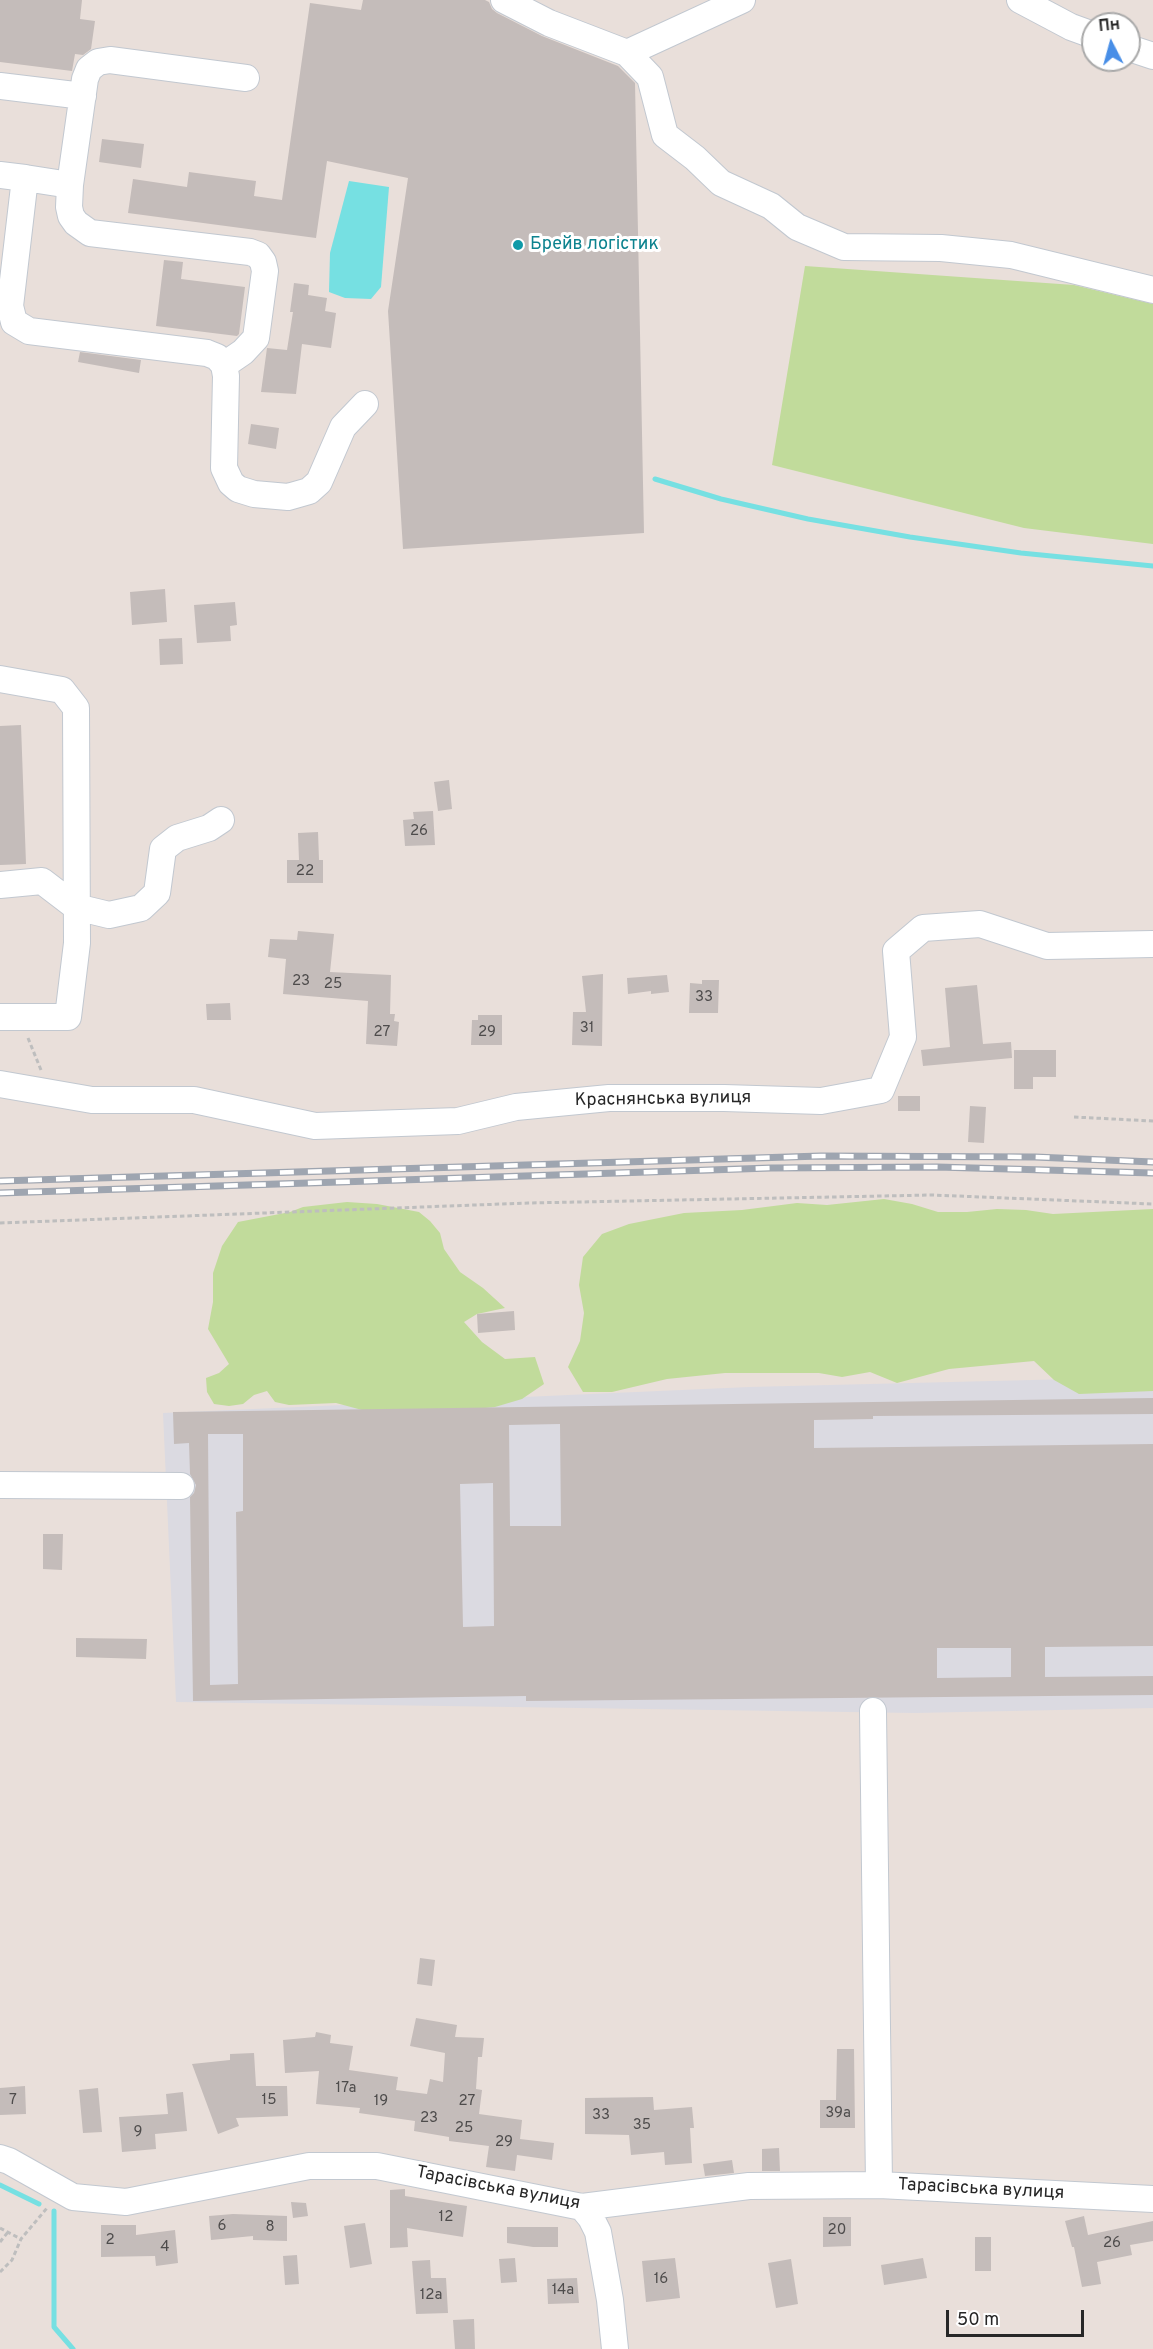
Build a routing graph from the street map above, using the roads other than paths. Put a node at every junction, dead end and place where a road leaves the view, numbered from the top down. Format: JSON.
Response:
{"nodes":[{"id":1,"x":504,"y":0,"type":"edge"},
{"id":2,"x":742,"y":0,"type":"edge"},
{"id":3,"x":1020,"y":0,"type":"edge"},
{"id":4,"x":1081,"y":31,"type":"edge"},
{"id":5,"x":627,"y":53,"type":"junction"},
{"id":6,"x":246,"y":78,"type":"dead end"},
{"id":7,"x":0,"y":86,"type":"edge"},
{"id":8,"x":82,"y":96,"type":"junction"},
{"id":9,"x":0,"y":175,"type":"edge"},
{"id":10,"x":25,"y":178,"type":"junction"},
{"id":11,"x":70,"y":185,"type":"junction"},
{"id":12,"x":1153,"y":290,"type":"edge"},
{"id":13,"x":224,"y":365,"type":"junction"},
{"id":14,"x":365,"y":404,"type":"dead end"},
{"id":15,"x":0,"y":679,"type":"edge"},
{"id":16,"x":221,"y":820,"type":"dead end"},
{"id":17,"x":0,"y":885,"type":"edge"},
{"id":18,"x":76,"y":907,"type":"junction"},
{"id":19,"x":1153,"y":944,"type":"edge"},
{"id":20,"x":9,"y":1017,"type":"edge"},
{"id":21,"x":0,"y":1084,"type":"edge"},
{"id":22,"x":0,"y":1485,"type":"edge"},
{"id":23,"x":181,"y":1486,"type":"dead end"},
{"id":24,"x":873,"y":1711,"type":"dead end"},
{"id":25,"x":0,"y":2158,"type":"edge"},
{"id":26,"x":879,"y":2185,"type":"junction"},
{"id":27,"x":1153,"y":2199,"type":"edge"},
{"id":28,"x":582,"y":2207,"type":"junction"},
{"id":29,"x":615,"y":2349,"type":"edge"}],
"edges":[{"from":1,"to":5,"type":"street"},
{"from":2,"to":5,"type":"street"},
{"from":3,"to":4,"type":"street"},
{"from":5,"to":12,"type":"street"},
{"from":6,"to":8,"type":"street"},
{"from":7,"to":8,"type":"street"},
{"from":8,"to":11,"type":"street"},
{"from":9,"to":10,"type":"street"},
{"from":10,"to":11,"type":"street"},
{"from":10,"to":13,"type":"street"},
{"from":11,"to":13,"type":"street"},
{"from":13,"to":14,"type":"street"},
{"from":15,"to":18,"type":"street"},
{"from":16,"to":18,"type":"street"},
{"from":17,"to":18,"type":"street"},
{"from":18,"to":20,"type":"street"},
{"from":19,"to":21,"type":"street","name":"Краснянська вулиця"},
{"from":22,"to":23,"type":"street"},
{"from":24,"to":26,"type":"street"},
{"from":25,"to":28,"type":"street","name":"Тарасівська вулиця"},
{"from":26,"to":27,"type":"street","name":"Тарасівська вулиця"},
{"from":26,"to":28,"type":"street","name":"Тарасівська вулиця"},
{"from":28,"to":29,"type":"street"}]}
